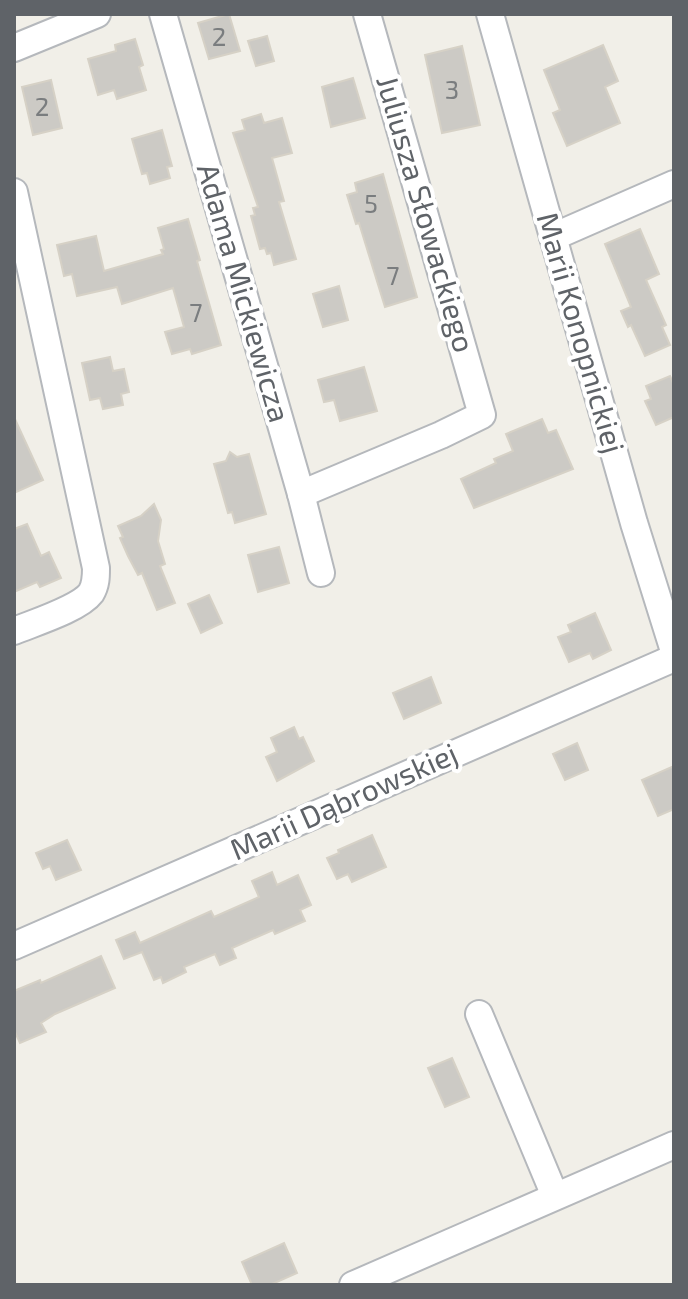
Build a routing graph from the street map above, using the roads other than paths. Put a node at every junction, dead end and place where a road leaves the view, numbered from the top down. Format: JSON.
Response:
{"nodes":[{"id":1,"x":97,"y":14,"type":"edge"},
{"id":2,"x":163,"y":14,"type":"edge"},
{"id":3,"x":367,"y":14,"type":"edge"},
{"id":4,"x":490,"y":14,"type":"edge"},
{"id":5,"x":14,"y":48,"type":"edge"},
{"id":6,"x":674,"y":184,"type":"edge"},
{"id":7,"x":14,"y":192,"type":"edge"},
{"id":8,"x":553,"y":237,"type":"junction"},
{"id":9,"x":301,"y":494,"type":"junction"},
{"id":10,"x":321,"y":573,"type":"dead end"},
{"id":11,"x":14,"y":631,"type":"edge"},
{"id":12,"x":674,"y":651,"type":"edge"},
{"id":13,"x":674,"y":658,"type":"edge"},
{"id":14,"x":14,"y":946,"type":"edge"},
{"id":15,"x":479,"y":1014,"type":"dead end"},
{"id":16,"x":674,"y":1145,"type":"edge"},
{"id":17,"x":555,"y":1196,"type":"junction"},
{"id":18,"x":353,"y":1285,"type":"edge"}],
"edges":[{"from":1,"to":5,"type":"street"},
{"from":2,"to":9,"type":"street","name":"Adama Mickiewicza"},
{"from":3,"to":9,"type":"street","name":"Juliusza Słowackiego"},
{"from":4,"to":8,"type":"street","name":"Marii Konopnickiej"},
{"from":6,"to":8,"type":"street"},
{"from":7,"to":11,"type":"street"},
{"from":8,"to":12,"type":"street","name":"Marii Konopnickiej"},
{"from":9,"to":10,"type":"street","name":"Adama Mickiewicza"},
{"from":13,"to":14,"type":"street","name":"Marii Dąbrowskiej"},
{"from":15,"to":17,"type":"street"},
{"from":16,"to":17,"type":"street"},
{"from":17,"to":18,"type":"street"}]}
